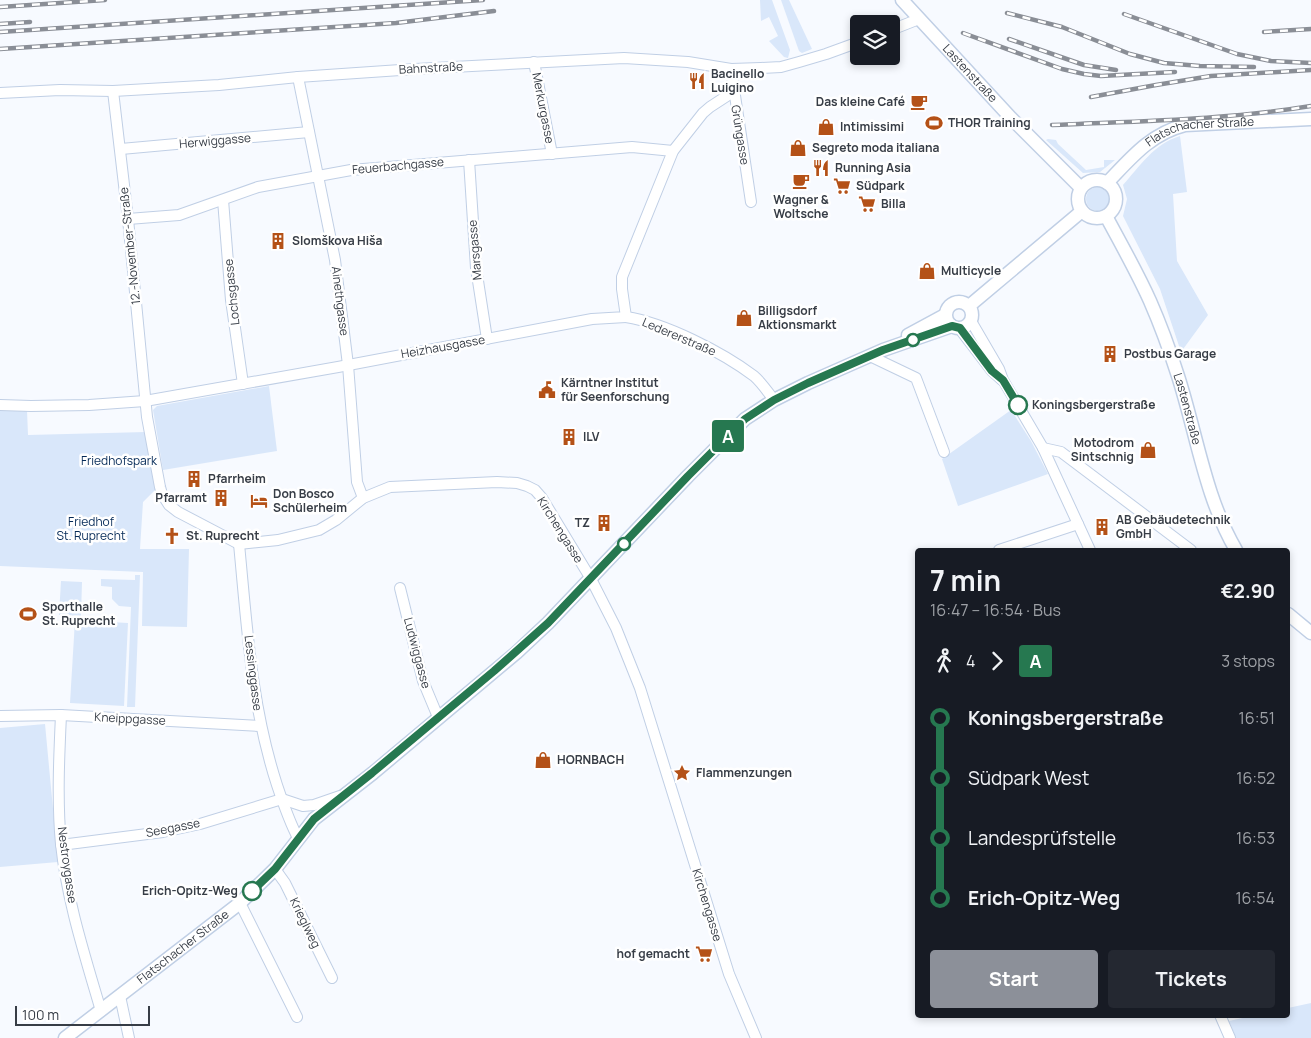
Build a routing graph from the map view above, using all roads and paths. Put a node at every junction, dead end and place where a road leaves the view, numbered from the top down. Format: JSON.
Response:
{"nodes":[{"id":1,"x":902,"y":0,"type":"edge"},
{"id":2,"x":919,"y":19,"type":"junction"},
{"id":3,"x":900,"y":26,"type":"edge"},
{"id":4,"x":850,"y":45,"type":"edge"},
{"id":5,"x":534,"y":62,"type":"junction"},
{"id":6,"x":731,"y":69,"type":"junction"},
{"id":7,"x":298,"y":77,"type":"junction"},
{"id":8,"x":113,"y":91,"type":"junction"},
{"id":9,"x":733,"y":92,"type":"junction"},
{"id":10,"x":0,"y":93,"type":"edge"},
{"id":11,"x":1311,"y":119,"type":"edge"},
{"id":12,"x":310,"y":132,"type":"junction"},
{"id":13,"x":121,"y":149,"type":"junction"},
{"id":14,"x":673,"y":151,"type":"junction"},
{"id":15,"x":552,"y":154,"type":"junction"},
{"id":16,"x":469,"y":160,"type":"junction"},
{"id":17,"x":319,"y":176,"type":"junction"},
{"id":18,"x":1107,"y":183,"type":"junction"},
{"id":19,"x":1081,"y":188,"type":"junction"},
{"id":20,"x":223,"y":200,"type":"junction"},
{"id":21,"x":751,"y":202,"type":"dead end"},
{"id":22,"x":1082,"y":211,"type":"junction"},
{"id":23,"x":1106,"y":216,"type":"junction"},
{"id":24,"x":128,"y":219,"type":"junction"},
{"id":25,"x":970,"y":306,"type":"junction"},
{"id":26,"x":945,"y":315,"type":"junction"},
{"id":27,"x":626,"y":317,"type":"junction"},
{"id":28,"x":971,"y":321,"type":"junction"},
{"id":29,"x":956,"y":327,"type":"junction"},
{"id":30,"x":487,"y":339,"type":"junction"},
{"id":31,"x":883,"y":350,"type":"junction"},
{"id":32,"x":870,"y":356,"type":"junction"},
{"id":33,"x":348,"y":364,"type":"junction"},
{"id":34,"x":1003,"y":380,"type":"junction"},
{"id":35,"x":243,"y":384,"type":"junction"},
{"id":36,"x":774,"y":400,"type":"junction"},
{"id":37,"x":145,"y":401,"type":"junction"},
{"id":38,"x":0,"y":405,"type":"edge"},
{"id":39,"x":1043,"y":448,"type":"junction"},
{"id":40,"x":944,"y":452,"type":"dead end"},
{"id":41,"x":362,"y":498,"type":"junction"},
{"id":42,"x":1078,"y":524,"type":"junction"},
{"id":43,"x":239,"y":544,"type":"junction"},
{"id":44,"x":1005,"y":548,"type":"edge"},
{"id":45,"x":1089,"y":548,"type":"edge"},
{"id":46,"x":1188,"y":548,"type":"edge"},
{"id":47,"x":1235,"y":548,"type":"edge"},
{"id":48,"x":591,"y":579,"type":"junction"},
{"id":49,"x":400,"y":588,"type":"dead end"},
{"id":50,"x":1290,"y":616,"type":"edge"},
{"id":51,"x":1311,"y":634,"type":"edge"},
{"id":52,"x":61,"y":715,"type":"junction"},
{"id":53,"x":0,"y":716,"type":"edge"},
{"id":54,"x":438,"y":717,"type":"junction"},
{"id":55,"x":260,"y":726,"type":"junction"},
{"id":56,"x":343,"y":795,"type":"junction"},
{"id":57,"x":282,"y":800,"type":"junction"},
{"id":58,"x":298,"y":838,"type":"junction"},
{"id":59,"x":61,"y":845,"type":"junction"},
{"id":60,"x":275,"y":869,"type":"junction"},
{"id":61,"x":240,"y":903,"type":"junction"},
{"id":62,"x":332,"y":978,"type":"dead end"},
{"id":63,"x":120,"y":996,"type":"junction"},
{"id":64,"x":102,"y":1011,"type":"junction"},
{"id":65,"x":297,"y":1017,"type":"dead end"},
{"id":66,"x":1221,"y":1018,"type":"edge"},
{"id":67,"x":65,"y":1038,"type":"edge"},
{"id":68,"x":129,"y":1038,"type":"edge"},
{"id":69,"x":756,"y":1038,"type":"edge"},
{"id":70,"x":1230,"y":1038,"type":"edge"}],
"edges":[{"from":1,"to":2,"type":"street","name":"Lastenstraße"},
{"from":2,"to":3,"type":"street"},
{"from":2,"to":19,"type":"street","name":"Lastenstraße"},
{"from":4,"to":6,"type":"street","name":"Bahnstraße"},
{"from":5,"to":6,"type":"street","name":"Bahnstraße"},
{"from":5,"to":7,"type":"street","name":"Bahnstraße"},
{"from":5,"to":15,"type":"street","name":"Merkurgasse"},
{"from":6,"to":9,"type":"street","name":"Grüngasse"},
{"from":7,"to":8,"type":"street","name":"Bahnstraße"},
{"from":7,"to":12,"type":"street","name":"Ainethgasse"},
{"from":8,"to":10,"type":"street","name":"Bahnstraße"},
{"from":8,"to":13,"type":"street","name":"12.-November-Straße"},
{"from":9,"to":14,"type":"street"},
{"from":9,"to":21,"type":"street","name":"Grüngasse"},
{"from":11,"to":18,"type":"street","name":"Flatschacher Straße"},
{"from":12,"to":13,"type":"street","name":"Herwiggasse"},
{"from":12,"to":17,"type":"street","name":"Ainethgasse"},
{"from":13,"to":24,"type":"street","name":"12.-November-Straße"},
{"from":14,"to":15,"type":"street","name":"Feuerbachgasse"},
{"from":14,"to":27,"type":"street"},
{"from":15,"to":16,"type":"street","name":"Feuerbachgasse"},
{"from":16,"to":17,"type":"street","name":"Feuerbachgasse"},
{"from":16,"to":30,"type":"street","name":"Marsgasse"},
{"from":17,"to":20,"type":"street","name":"Feuerbachgasse"},
{"from":17,"to":33,"type":"street","name":"Ainethgasse"},
{"from":18,"to":19,"type":"street"},
{"from":18,"to":23,"type":"street"},
{"from":19,"to":22,"type":"street"},
{"from":20,"to":24,"type":"street","name":"Feuerbachgasse"},
{"from":20,"to":35,"type":"street","name":"Lochsgasse"},
{"from":22,"to":23,"type":"street"},
{"from":22,"to":25,"type":"street"},
{"from":23,"to":47,"type":"street","name":"Lastenstraße"},
{"from":24,"to":37,"type":"street","name":"12.-November-Straße"},
{"from":25,"to":26,"type":"street"},
{"from":25,"to":28,"type":"street"},
{"from":26,"to":29,"type":"street"},
{"from":26,"to":31,"type":"street","name":"Flatschacher Straße"},
{"from":27,"to":30,"type":"street","name":"Heizhausgasse"},
{"from":27,"to":36,"type":"street","name":"Ledererstraße"},
{"from":28,"to":29,"type":"street"},
{"from":28,"to":34,"type":"street"},
{"from":29,"to":31,"type":"street","name":"Flatschacher Straße"},
{"from":29,"to":34,"type":"street"},
{"from":30,"to":33,"type":"street","name":"Heizhausgasse"},
{"from":31,"to":32,"type":"street","name":"Flatschacher Straße"},
{"from":32,"to":36,"type":"street","name":"Flatschacher Straße"},
{"from":32,"to":40,"type":"street"},
{"from":33,"to":35,"type":"street","name":"Heizhausgasse"},
{"from":33,"to":41,"type":"street","name":"Ainethgasse"},
{"from":34,"to":39,"type":"street"},
{"from":35,"to":37,"type":"street","name":"Heizhausgasse"},
{"from":36,"to":48,"type":"street","name":"Flatschacher Straße"},
{"from":37,"to":38,"type":"street","name":"Heizhausgasse"},
{"from":37,"to":43,"type":"street"},
{"from":39,"to":42,"type":"street"},
{"from":39,"to":46,"type":"street"},
{"from":41,"to":43,"type":"street","name":"Kirchengasse"},
{"from":41,"to":48,"type":"street","name":"Kirchengasse"},
{"from":42,"to":44,"type":"street"},
{"from":42,"to":45,"type":"street"},
{"from":43,"to":55,"type":"street","name":"Lessinggasse"},
{"from":48,"to":54,"type":"street","name":"Flatschacher Straße"},
{"from":48,"to":69,"type":"street","name":"Kirchengasse"},
{"from":49,"to":54,"type":"street","name":"Ludwiggasse"},
{"from":50,"to":51,"type":"street"},
{"from":52,"to":53,"type":"street","name":"Kneippgasse"},
{"from":52,"to":55,"type":"street","name":"Kneippgasse"},
{"from":52,"to":59,"type":"street","name":"Nestroygasse"},
{"from":54,"to":56,"type":"street","name":"Flatschacher Straße"},
{"from":55,"to":57,"type":"street","name":"Lessinggasse"},
{"from":56,"to":57,"type":"street"},
{"from":56,"to":58,"type":"street","name":"Flatschacher Straße"},
{"from":57,"to":58,"type":"street","name":"Lessinggasse"},
{"from":57,"to":59,"type":"street","name":"Seegasse"},
{"from":58,"to":60,"type":"street","name":"Flatschacher Straße"},
{"from":59,"to":64,"type":"street","name":"Nestroygasse"},
{"from":60,"to":61,"type":"street","name":"Flatschacher Straße"},
{"from":60,"to":62,"type":"street","name":"Krieglweg"},
{"from":61,"to":63,"type":"street","name":"Flatschacher Straße"},
{"from":61,"to":65,"type":"street"},
{"from":63,"to":64,"type":"street","name":"Flatschacher Straße"},
{"from":63,"to":68,"type":"street"},
{"from":64,"to":67,"type":"street","name":"Flatschacher Straße"},
{"from":66,"to":70,"type":"street"}]}
